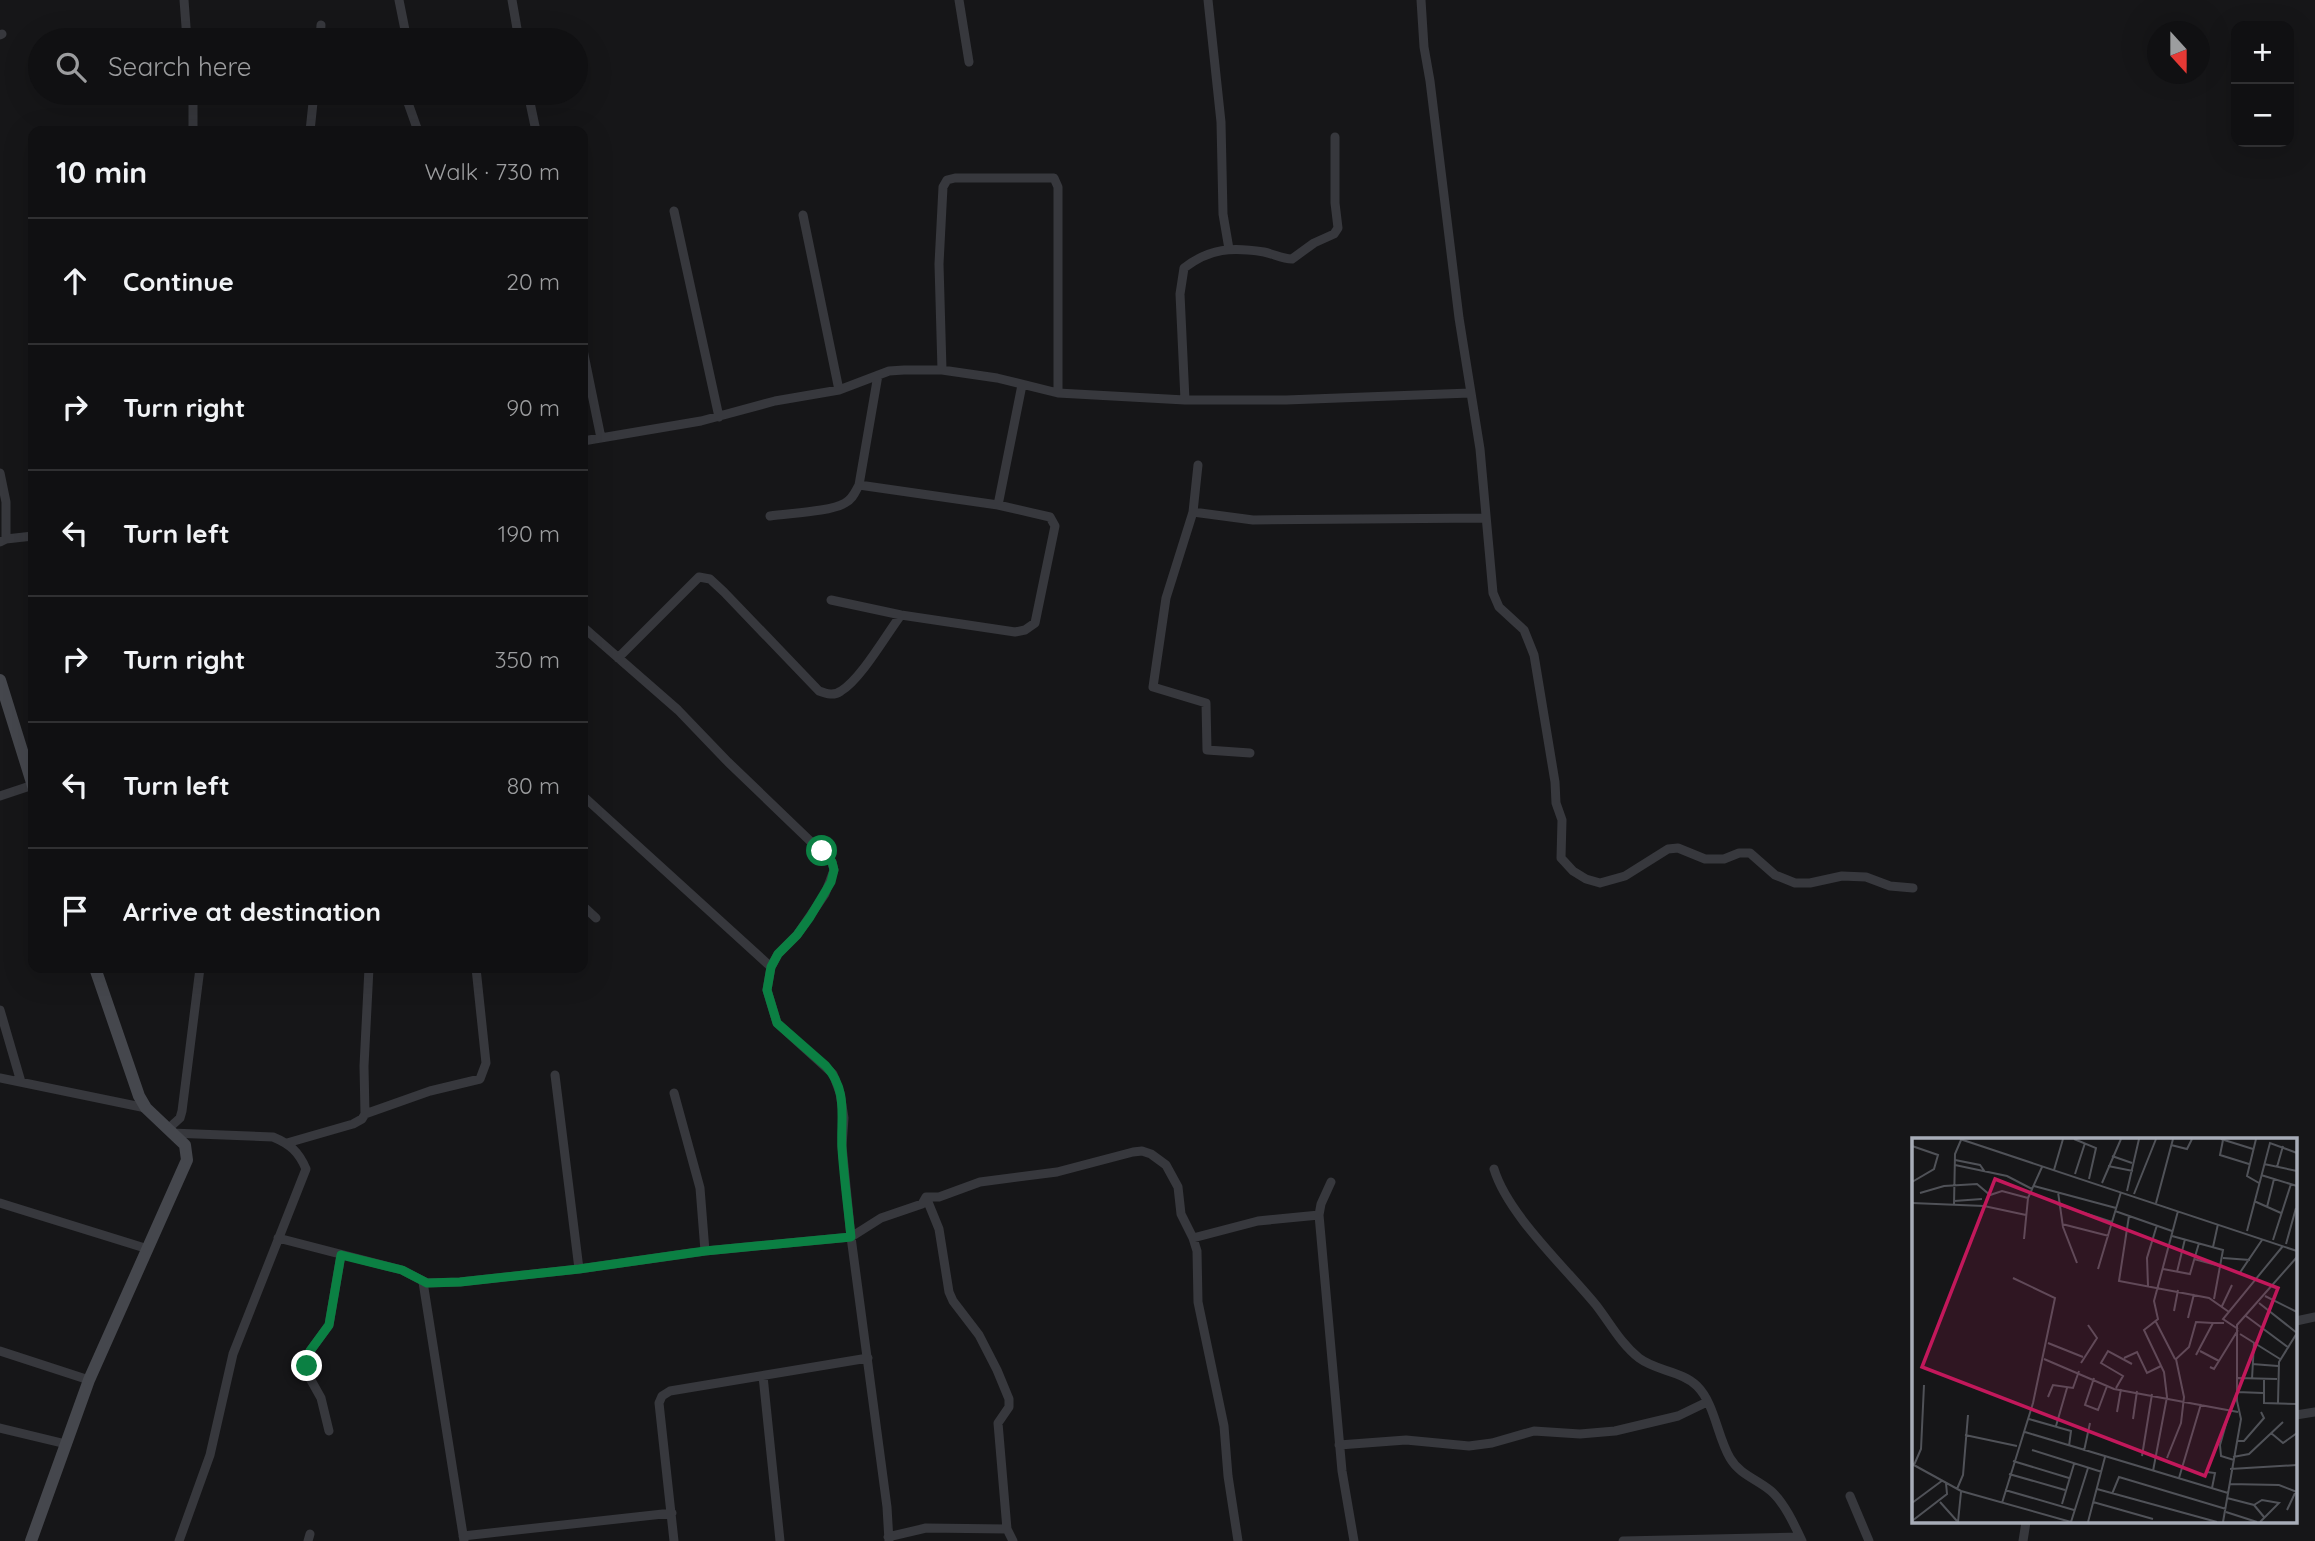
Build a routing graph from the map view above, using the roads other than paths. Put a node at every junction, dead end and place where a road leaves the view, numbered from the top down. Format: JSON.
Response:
{"nodes":[{"id":1,"x":184,"y":0,"type":"edge"},
{"id":2,"x":399,"y":0,"type":"edge"},
{"id":3,"x":512,"y":0,"type":"edge"},
{"id":4,"x":959,"y":0,"type":"edge"},
{"id":5,"x":1208,"y":0,"type":"edge"},
{"id":6,"x":1421,"y":0,"type":"edge"},
{"id":7,"x":321,"y":25,"type":"dead end"},
{"id":8,"x":186,"y":28,"type":"edge"},
{"id":9,"x":321,"y":28,"type":"edge"},
{"id":10,"x":405,"y":28,"type":"edge"},
{"id":11,"x":517,"y":28,"type":"edge"},
{"id":12,"x":969,"y":62,"type":"dead end"},
{"id":13,"x":193,"y":105,"type":"edge"},
{"id":14,"x":313,"y":105,"type":"edge"},
{"id":15,"x":409,"y":105,"type":"edge"},
{"id":16,"x":531,"y":105,"type":"edge"},
{"id":17,"x":193,"y":126,"type":"edge"},
{"id":18,"x":311,"y":126,"type":"edge"},
{"id":19,"x":416,"y":126,"type":"edge"},
{"id":20,"x":535,"y":126,"type":"edge"},
{"id":21,"x":1335,"y":137,"type":"dead end"},
{"id":22,"x":674,"y":211,"type":"dead end"},
{"id":23,"x":803,"y":215,"type":"dead end"},
{"id":24,"x":1228,"y":249,"type":"junction"},
{"id":25,"x":942,"y":370,"type":"junction"},
{"id":26,"x":588,"y":374,"type":"edge"},
{"id":27,"x":877,"y":375,"type":"junction"},
{"id":28,"x":1021,"y":385,"type":"junction"},
{"id":29,"x":839,"y":390,"type":"junction"},
{"id":30,"x":1058,"y":393,"type":"junction"},
{"id":31,"x":1470,"y":393,"type":"junction"},
{"id":32,"x":1185,"y":400,"type":"junction"},
{"id":33,"x":719,"y":417,"type":"junction"},
{"id":34,"x":601,"y":438,"type":"junction"},
{"id":35,"x":588,"y":440,"type":"edge"},
{"id":36,"x":1198,"y":465,"type":"dead end"},
{"id":37,"x":0,"y":473,"type":"edge"},
{"id":38,"x":859,"y":485,"type":"junction"},
{"id":39,"x":998,"y":505,"type":"junction"},
{"id":40,"x":1193,"y":512,"type":"junction"},
{"id":41,"x":770,"y":516,"type":"dead end"},
{"id":42,"x":1485,"y":518,"type":"junction"},
{"id":43,"x":28,"y":537,"type":"edge"},
{"id":44,"x":3,"y":541,"type":"edge"},
{"id":45,"x":831,"y":600,"type":"dead end"},
{"id":46,"x":901,"y":615,"type":"junction"},
{"id":47,"x":588,"y":631,"type":"edge"},
{"id":48,"x":618,"y":658,"type":"junction"},
{"id":49,"x":1,"y":686,"type":"edge"},
{"id":50,"x":1250,"y":752,"type":"dead end"},
{"id":51,"x":28,"y":770,"type":"edge"},
{"id":52,"x":28,"y":787,"type":"edge"},
{"id":53,"x":0,"y":796,"type":"edge"},
{"id":54,"x":588,"y":801,"type":"edge"},
{"id":55,"x":1913,"y":888,"type":"dead end"},
{"id":56,"x":588,"y":911,"type":"edge"},
{"id":57,"x":596,"y":918,"type":"dead end"},
{"id":58,"x":771,"y":967,"type":"junction"},
{"id":59,"x":97,"y":973,"type":"edge"},
{"id":60,"x":199,"y":973,"type":"edge"},
{"id":61,"x":369,"y":973,"type":"edge"},
{"id":62,"x":477,"y":973,"type":"edge"},
{"id":63,"x":0,"y":1010,"type":"edge"},
{"id":64,"x":555,"y":1075,"type":"dead end"},
{"id":65,"x":0,"y":1078,"type":"edge"},
{"id":66,"x":20,"y":1082,"type":"junction"},
{"id":67,"x":674,"y":1093,"type":"dead end"},
{"id":68,"x":146,"y":1108,"type":"junction"},
{"id":69,"x":365,"y":1114,"type":"junction"},
{"id":70,"x":169,"y":1131,"type":"junction"},
{"id":71,"x":287,"y":1143,"type":"junction"},
{"id":72,"x":1494,"y":1169,"type":"dead end"},
{"id":73,"x":1331,"y":1182,"type":"dead end"},
{"id":74,"x":926,"y":1197,"type":"junction"},
{"id":75,"x":0,"y":1203,"type":"edge"},
{"id":76,"x":1320,"y":1215,"type":"junction"},
{"id":77,"x":851,"y":1237,"type":"junction"},
{"id":78,"x":278,"y":1238,"type":"junction"},
{"id":79,"x":1193,"y":1238,"type":"junction"},
{"id":80,"x":148,"y":1249,"type":"junction"},
{"id":81,"x":705,"y":1251,"type":"junction"},
{"id":82,"x":341,"y":1255,"type":"junction"},
{"id":83,"x":579,"y":1269,"type":"junction"},
{"id":84,"x":423,"y":1282,"type":"junction"},
{"id":85,"x":0,"y":1351,"type":"edge"},
{"id":86,"x":868,"y":1358,"type":"junction"},
{"id":87,"x":763,"y":1376,"type":"junction"},
{"id":88,"x":89,"y":1380,"type":"junction"},
{"id":89,"x":1707,"y":1402,"type":"junction"},
{"id":90,"x":0,"y":1428,"type":"edge"},
{"id":91,"x":329,"y":1432,"type":"dead end"},
{"id":92,"x":66,"y":1444,"type":"junction"},
{"id":93,"x":1339,"y":1445,"type":"junction"},
{"id":94,"x":1850,"y":1496,"type":"dead end"},
{"id":95,"x":672,"y":1513,"type":"junction"},
{"id":96,"x":1007,"y":1529,"type":"junction"},
{"id":97,"x":463,"y":1539,"type":"edge"},
{"id":98,"x":888,"y":1539,"type":"edge"},
{"id":99,"x":1801,"y":1539,"type":"edge"},
{"id":100,"x":31,"y":1541,"type":"edge"},
{"id":101,"x":179,"y":1541,"type":"edge"},
{"id":102,"x":674,"y":1541,"type":"edge"},
{"id":103,"x":780,"y":1541,"type":"edge"},
{"id":104,"x":1013,"y":1541,"type":"edge"},
{"id":105,"x":1238,"y":1541,"type":"edge"},
{"id":106,"x":1354,"y":1541,"type":"edge"},
{"id":107,"x":1623,"y":1541,"type":"edge"},
{"id":108,"x":1869,"y":1541,"type":"edge"}],
"edges":[{"from":1,"to":8,"type":"street"},
{"from":2,"to":10,"type":"street"},
{"from":3,"to":11,"type":"street"},
{"from":4,"to":12,"type":"street"},
{"from":5,"to":24,"type":"street"},
{"from":6,"to":31,"type":"street"},
{"from":7,"to":9,"type":"street"},
{"from":13,"to":17,"type":"street"},
{"from":14,"to":18,"type":"street"},
{"from":15,"to":19,"type":"street"},
{"from":16,"to":20,"type":"street"},
{"from":21,"to":24,"type":"street"},
{"from":22,"to":33,"type":"street"},
{"from":23,"to":29,"type":"street"},
{"from":24,"to":32,"type":"street"},
{"from":25,"to":27,"type":"street"},
{"from":25,"to":28,"type":"street"},
{"from":25,"to":30,"type":"street"},
{"from":26,"to":34,"type":"street"},
{"from":27,"to":29,"type":"street"},
{"from":27,"to":38,"type":"street"},
{"from":28,"to":30,"type":"street"},
{"from":28,"to":39,"type":"street"},
{"from":29,"to":33,"type":"street"},
{"from":30,"to":32,"type":"street"},
{"from":31,"to":32,"type":"street"},
{"from":31,"to":42,"type":"street"},
{"from":33,"to":34,"type":"street"},
{"from":34,"to":35,"type":"street"},
{"from":36,"to":40,"type":"street"},
{"from":37,"to":44,"type":"street"},
{"from":38,"to":39,"type":"street"},
{"from":38,"to":41,"type":"street"},
{"from":39,"to":46,"type":"street"},
{"from":40,"to":42,"type":"street"},
{"from":40,"to":50,"type":"street"},
{"from":42,"to":55,"type":"street"},
{"from":43,"to":44,"type":"street"},
{"from":45,"to":46,"type":"street"},
{"from":46,"to":48,"type":"street"},
{"from":47,"to":48,"type":"street"},
{"from":48,"to":58,"type":"street"},
{"from":49,"to":51,"type":"street"},
{"from":52,"to":53,"type":"street"},
{"from":54,"to":58,"type":"street"},
{"from":56,"to":57,"type":"street"},
{"from":58,"to":77,"type":"street"},
{"from":59,"to":68,"type":"street"},
{"from":60,"to":70,"type":"street"},
{"from":61,"to":69,"type":"street"},
{"from":62,"to":69,"type":"street"},
{"from":63,"to":66,"type":"street"},
{"from":64,"to":83,"type":"street"},
{"from":65,"to":66,"type":"street"},
{"from":66,"to":68,"type":"street"},
{"from":67,"to":81,"type":"street"},
{"from":68,"to":70,"type":"street"},
{"from":69,"to":71,"type":"street"},
{"from":70,"to":71,"type":"street"},
{"from":70,"to":80,"type":"street"},
{"from":71,"to":78,"type":"street"},
{"from":72,"to":89,"type":"street"},
{"from":73,"to":76,"type":"street"},
{"from":74,"to":77,"type":"street"},
{"from":74,"to":79,"type":"street"},
{"from":74,"to":96,"type":"street"},
{"from":75,"to":80,"type":"street"},
{"from":76,"to":79,"type":"street"},
{"from":76,"to":93,"type":"street"},
{"from":77,"to":81,"type":"street"},
{"from":77,"to":86,"type":"street"},
{"from":78,"to":82,"type":"street"},
{"from":78,"to":101,"type":"street"},
{"from":79,"to":105,"type":"street"},
{"from":80,"to":88,"type":"street"},
{"from":81,"to":83,"type":"street"},
{"from":82,"to":84,"type":"street"},
{"from":82,"to":91,"type":"street"},
{"from":83,"to":84,"type":"street"},
{"from":84,"to":97,"type":"street"},
{"from":85,"to":88,"type":"street"},
{"from":86,"to":87,"type":"street"},
{"from":86,"to":98,"type":"street"},
{"from":87,"to":95,"type":"street"},
{"from":87,"to":103,"type":"street"},
{"from":88,"to":92,"type":"street"},
{"from":89,"to":93,"type":"street"},
{"from":89,"to":99,"type":"street"},
{"from":90,"to":92,"type":"street"},
{"from":92,"to":100,"type":"street"},
{"from":93,"to":106,"type":"street"},
{"from":94,"to":108,"type":"street"},
{"from":95,"to":97,"type":"street"},
{"from":95,"to":102,"type":"street"},
{"from":96,"to":98,"type":"street"},
{"from":96,"to":104,"type":"street"},
{"from":99,"to":107,"type":"street"}]}
